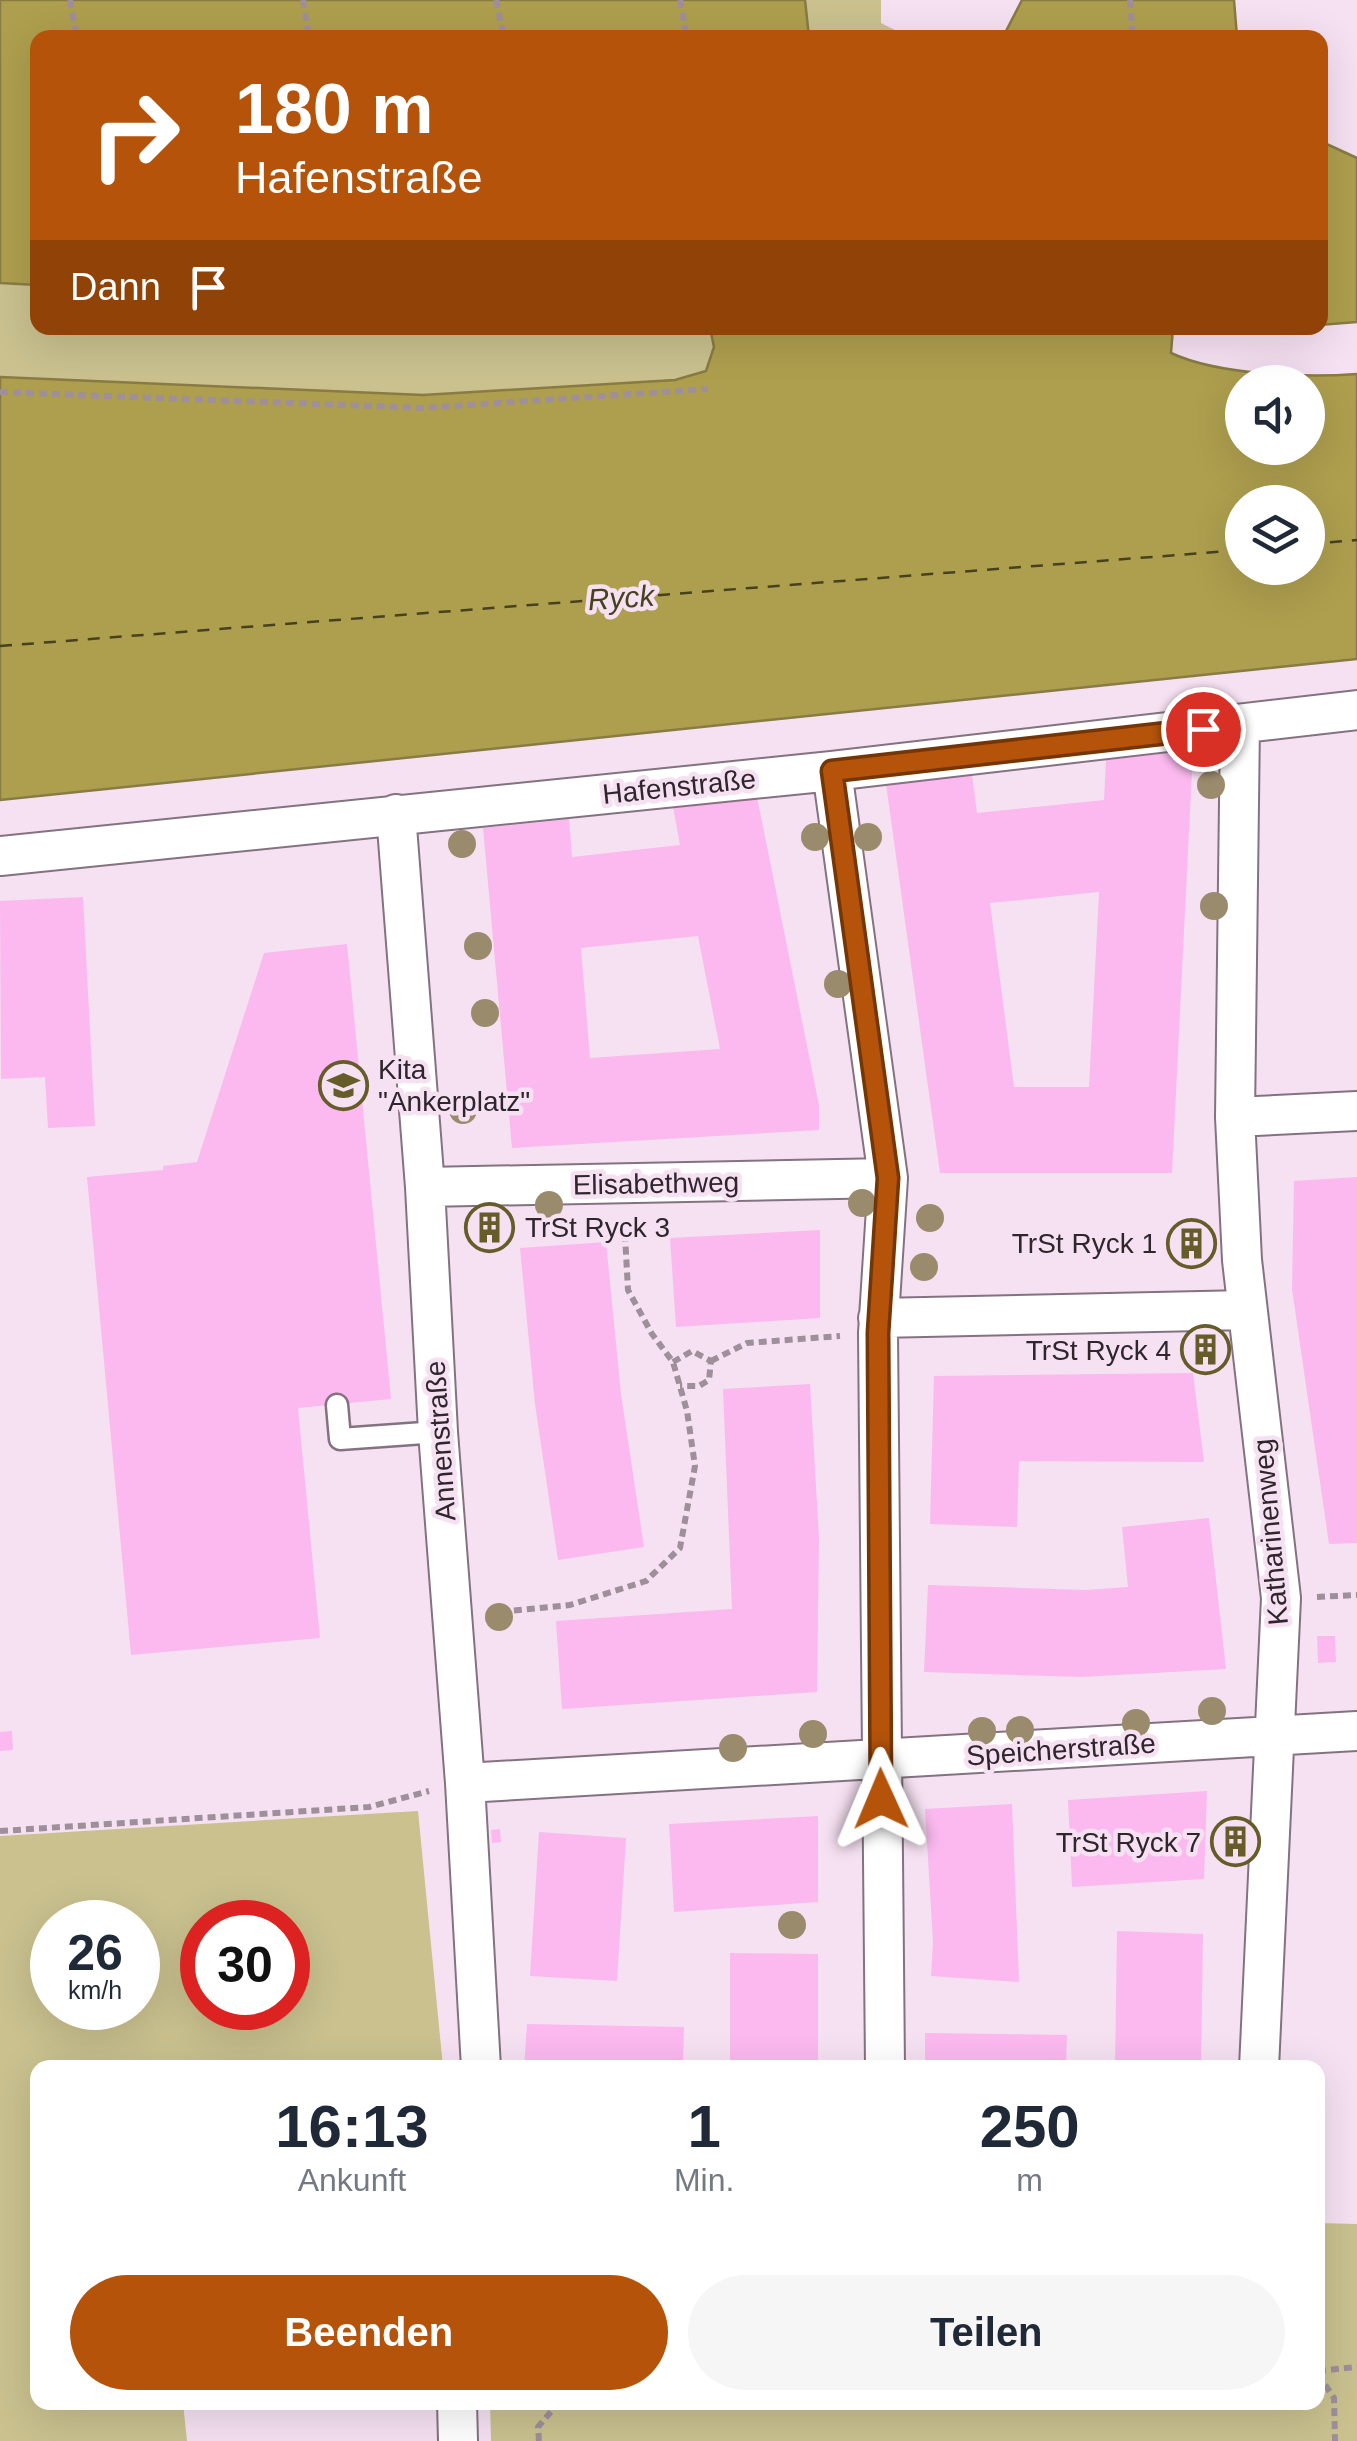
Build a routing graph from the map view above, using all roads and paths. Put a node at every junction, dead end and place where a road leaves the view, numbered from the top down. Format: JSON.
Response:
{"nodes":[{"id":1,"x":70,"y":0,"type":"edge"},
{"id":2,"x":302,"y":0,"type":"edge"},
{"id":3,"x":496,"y":0,"type":"edge"},
{"id":4,"x":680,"y":0,"type":"edge"},
{"id":5,"x":1130,"y":0,"type":"edge"},
{"id":6,"x":75,"y":30,"type":"edge"},
{"id":7,"x":308,"y":30,"type":"edge"},
{"id":8,"x":502,"y":30,"type":"edge"},
{"id":9,"x":686,"y":30,"type":"edge"},
{"id":10,"x":1132,"y":30,"type":"edge"},
{"id":11,"x":708,"y":389,"type":"dead end"},
{"id":12,"x":0,"y":392,"type":"edge"},
{"id":13,"x":1357,"y":710,"type":"edge"},
{"id":14,"x":1240,"y":724,"type":"junction"},
{"id":15,"x":832,"y":771,"type":"junction"},
{"id":16,"x":396,"y":814,"type":"junction"},
{"id":17,"x":0,"y":856,"type":"edge"},
{"id":18,"x":1357,"y":1112,"type":"edge"},
{"id":19,"x":1235,"y":1116,"type":"junction"},
{"id":20,"x":888,"y":1178,"type":"junction"},
{"id":21,"x":628,"y":1183,"type":"junction"},
{"id":22,"x":425,"y":1188,"type":"junction"},
{"id":23,"x":1247,"y":1310,"type":"junction"},
{"id":24,"x":878,"y":1325,"type":"junction"},
{"id":25,"x":711,"y":1361,"type":"junction"},
{"id":26,"x":673,"y":1362,"type":"junction"},
{"id":27,"x":680,"y":1386,"type":"junction"},
{"id":28,"x":337,"y":1405,"type":"dead end"},
{"id":29,"x":438,"y":1432,"type":"junction"},
{"id":30,"x":452,"y":1616,"type":"junction"},
{"id":31,"x":1357,"y":1731,"type":"edge"},
{"id":32,"x":1274,"y":1736,"type":"junction"},
{"id":33,"x":880,"y":1760,"type":"junction"},
{"id":34,"x":464,"y":1783,"type":"junction"},
{"id":35,"x":0,"y":1831,"type":"edge"},
{"id":36,"x":481,"y":2060,"type":"edge"},
{"id":37,"x":884,"y":2060,"type":"edge"},
{"id":38,"x":1259,"y":2060,"type":"edge"},
{"id":39,"x":1357,"y":2367,"type":"edge"},
{"id":40,"x":1325,"y":2371,"type":"edge"},
{"id":41,"x":1325,"y":2383,"type":"edge"},
{"id":42,"x":457,"y":2410,"type":"edge"},
{"id":43,"x":552,"y":2410,"type":"edge"},
{"id":44,"x":458,"y":2441,"type":"edge"},
{"id":45,"x":539,"y":2441,"type":"edge"},
{"id":46,"x":1335,"y":2441,"type":"edge"}],
"edges":[{"from":1,"to":6,"type":"path"},
{"from":2,"to":7,"type":"path"},
{"from":3,"to":8,"type":"path"},
{"from":4,"to":9,"type":"path"},
{"from":5,"to":10,"type":"path"},
{"from":11,"to":12,"type":"path"},
{"from":13,"to":14,"type":"street","name":"Hafenstraße"},
{"from":14,"to":15,"type":"street","name":"Hafenstraße"},
{"from":14,"to":19,"type":"street","name":"Katharinenweg"},
{"from":15,"to":16,"type":"street","name":"Hafenstraße"},
{"from":15,"to":20,"type":"street"},
{"from":16,"to":17,"type":"street","name":"Hafenstraße"},
{"from":16,"to":22,"type":"street","name":"Annenstraße"},
{"from":18,"to":19,"type":"street"},
{"from":19,"to":23,"type":"street","name":"Katharinenweg"},
{"from":20,"to":21,"type":"street","name":"Elisabethweg"},
{"from":20,"to":24,"type":"street"},
{"from":21,"to":22,"type":"street","name":"Elisabethweg"},
{"from":21,"to":26,"type":"path"},
{"from":22,"to":29,"type":"street","name":"Annenstraße"},
{"from":23,"to":24,"type":"street"},
{"from":23,"to":32,"type":"street","name":"Katharinenweg"},
{"from":24,"to":25,"type":"path"},
{"from":24,"to":33,"type":"street"},
{"from":25,"to":26,"type":"path"},
{"from":25,"to":27,"type":"path"},
{"from":26,"to":27,"type":"path"},
{"from":27,"to":30,"type":"path"},
{"from":28,"to":29,"type":"lane"},
{"from":29,"to":30,"type":"street","name":"Annenstraße"},
{"from":30,"to":34,"type":"street","name":"Annenstraße"},
{"from":31,"to":32,"type":"street","name":"Speicherstraße"},
{"from":32,"to":33,"type":"street","name":"Speicherstraße"},
{"from":32,"to":38,"type":"street","name":"Katharinenweg"},
{"from":33,"to":34,"type":"street","name":"Speicherstraße"},
{"from":33,"to":37,"type":"street"},
{"from":34,"to":35,"type":"path"},
{"from":34,"to":36,"type":"street","name":"Annenstraße"},
{"from":39,"to":40,"type":"path"},
{"from":41,"to":46,"type":"path"},
{"from":42,"to":44,"type":"street"},
{"from":43,"to":45,"type":"path"}]}
